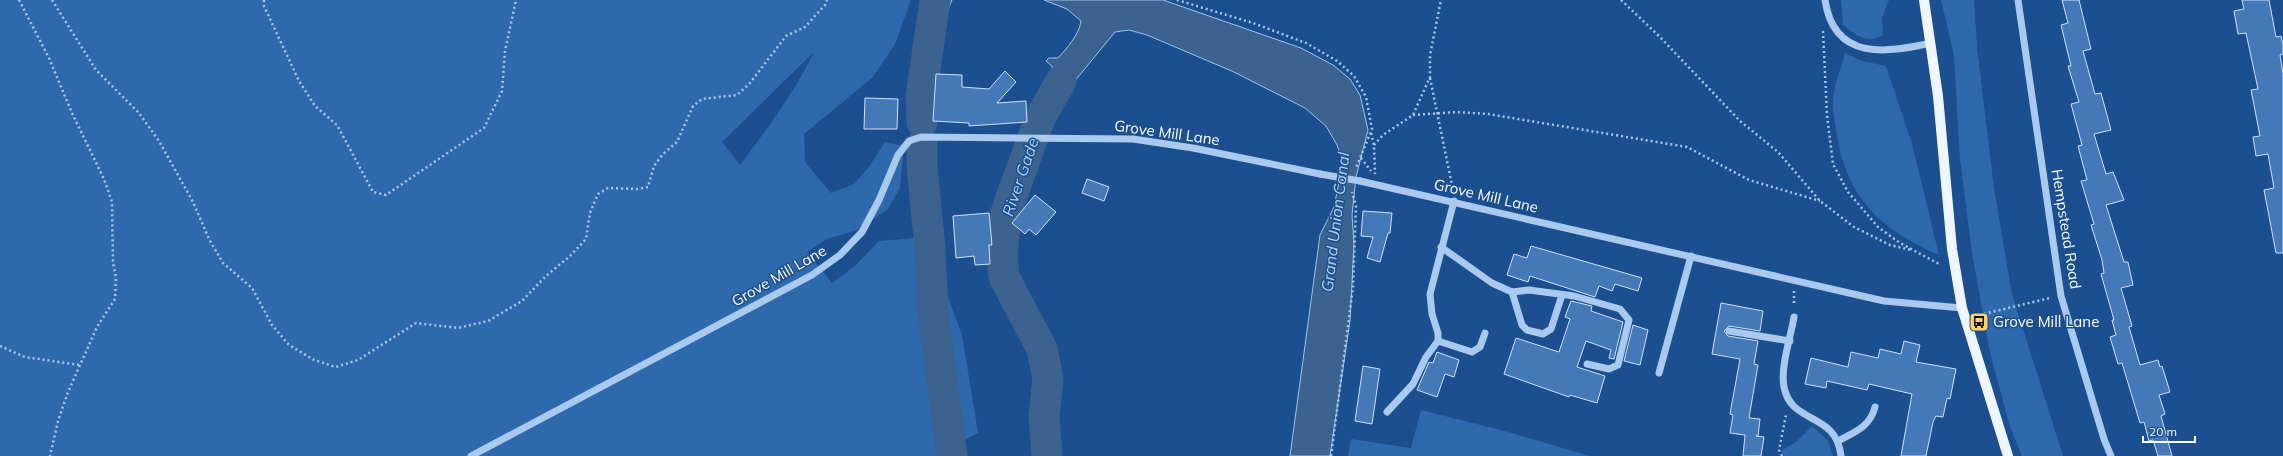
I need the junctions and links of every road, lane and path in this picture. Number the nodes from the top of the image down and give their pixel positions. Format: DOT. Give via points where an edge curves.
graph roads {
  1 [pos="19,0"];
  2 [pos="52,0"];
  3 [pos="264,0"];
  4 [pos="516,0"];
  5 [pos="827,0"];
  6 [pos="1441,0"];
  7 [pos="1621,0"];
  8 [pos="1825,0"];
  9 [pos="1924,0"];
  10 [pos="2018,0"];
  11 [pos="1824,30"];
  12 [pos="1931,43"];
  13 [pos="1430,77"];
  14 [pos="1438,113"];
  15 [pos="1413,115"];
  16 [pos="1371,133"];
  17 [pos="1374,145"];
  18 [pos="1361,158"];
  19 [pos="1454,201"];
  20 [pos="1820,201"];
  21 [pos="1441,246"];
  22 [pos="1911,250"];
  23 [pos="1691,256"];
  24 [pos="1956,272"];
  25 [pos="1794,280"];
  26 [pos="1512,292"];
  27 [pos="1562,295"];
  28 [pos="2061,296"];
  29 [pos="1962,308"];
  30 [pos="1794,317"];
  31 [pos="1980,321"];
  32 [pos="1729,331"];
  33 [pos="1485,333"];
  34 [pos="1438,341"];
  35 [pos="1790,341"];
  36 [pos="0,346"];
  37 [pos="1587,364"];
  38 [pos="80,365"];
  39 [pos="1659,373"];
  40 [pos="1790,403"];
  41 [pos="1875,407"];
  42 [pos="1387,412"];
  43 [pos="1838,441"];
  44 [pos="1779,450"];
  45 [pos="50,456"];
  46 [pos="470,456"];
  47 [pos="1778,456"];
  48 [pos="1782,456"];
  49 [pos="1841,456"];
  50 [pos="2008,456"];
  51 [pos="2111,456"];
  1 -- 38 [label="path" via="49,58 112,202 115,299 97,328"];
  2 -- 5 [label="path" via="96,70 140,113 159,141 223,263 252,288 272,326 289,345 314,360 336,367 358,360 416,323 458,328 488,321 522,301 586,239 590,213 598,194 608,188 648,187 654,166 677,142 693,106 702,99 737,95 750,83 786,36 805,27"];
  3 -- 4 [label="path" via="264,6 299,81 315,106 337,125 373,192 386,195 484,128 502,91 506,51"];
  6 -- 13 [label="path" via="1430,55"];
  7 -- 20 [label="path" via="1740,121 1778,152"];
  8 -- 12 [label="street" via="1838,33 1864,50 1888,51"];
  9 -- 12 [label="main road"];
  10 -- 28 [label="street, Hempstead Road"];
  11 -- 22 [label="path" via="1827,115 1833,164 1848,192 1878,227"];
  12 -- 24 [label="main road"];
  13 -- 14 [label="path"];
  13 -- 15 [label="path"];
  14 -- 15 [label="path"];
  14 -- 19 [label="path"];
  14 -- 20 [label="path" via="1488,114 1687,146 1749,180"];
  15 -- 17 [label="path" via="1383,135"];
  16 -- 17 [label="path"];
  17 -- 18 [label="path" via="1376,171 1373,178 1370,168"];
  19 -- 21 [label="street"];
  19 -- 23 [label="street, Grove Mill Lane"];
  19 -- 46 [label="street, Grove Mill Lane, bridge" via="1193,148 1133,139 921,137 909,141 898,155 862,232 840,255 812,275"];
  20 -- 22 [label="path" via="1854,227 1890,245"];
  21 -- 26 [label="street" via="1492,283"];
  21 -- 34 [label="street" via="1430,294"];
  22 -- 24 [label="path"];
  23 -- 25 [label="street, Grove Mill Lane"];
  23 -- 39 [label="street"];
  24 -- 29 [label="main road"];
  25 -- 29 [label="street, Grove Mill Lane" via="1884,301"];
  25 -- 30 [label="path"];
  26 -- 27 [label="street" via="1529,290"];
  26 -- 27 [label="street" via="1522,325 1527,330 1543,334 1551,328"];
  27 -- 37 [label="street" via="1620,309 1629,320 1618,364 1609,368"];
  28 -- 31 [label="path" via="1978,314"];
  28 -- 51 [label="street, Hempstead Road"];
  29 -- 50 [label="main road"];
  30 -- 35 [label="street"];
  32 -- 35 [label="street"];
  33 -- 34 [label="street" via="1480,347 1472,352"];
  34 -- 42 [label="street" via="1426,357 1413,384"];
  35 -- 40 [label="street" via="1783,376"];
  36 -- 38 [label="path" via="25,357"];
  38 -- 45 [label="path" via="58,421"];
  40 -- 43 [label="street" via="1795,409 1820,421"];
  40 -- 44 [label="path"];
  41 -- 43 [label="street" via="1869,422 1862,429"];
  43 -- 49 [label="street"];
  44 -- 47 [label="path"];
  44 -- 48 [label="path"];
}
